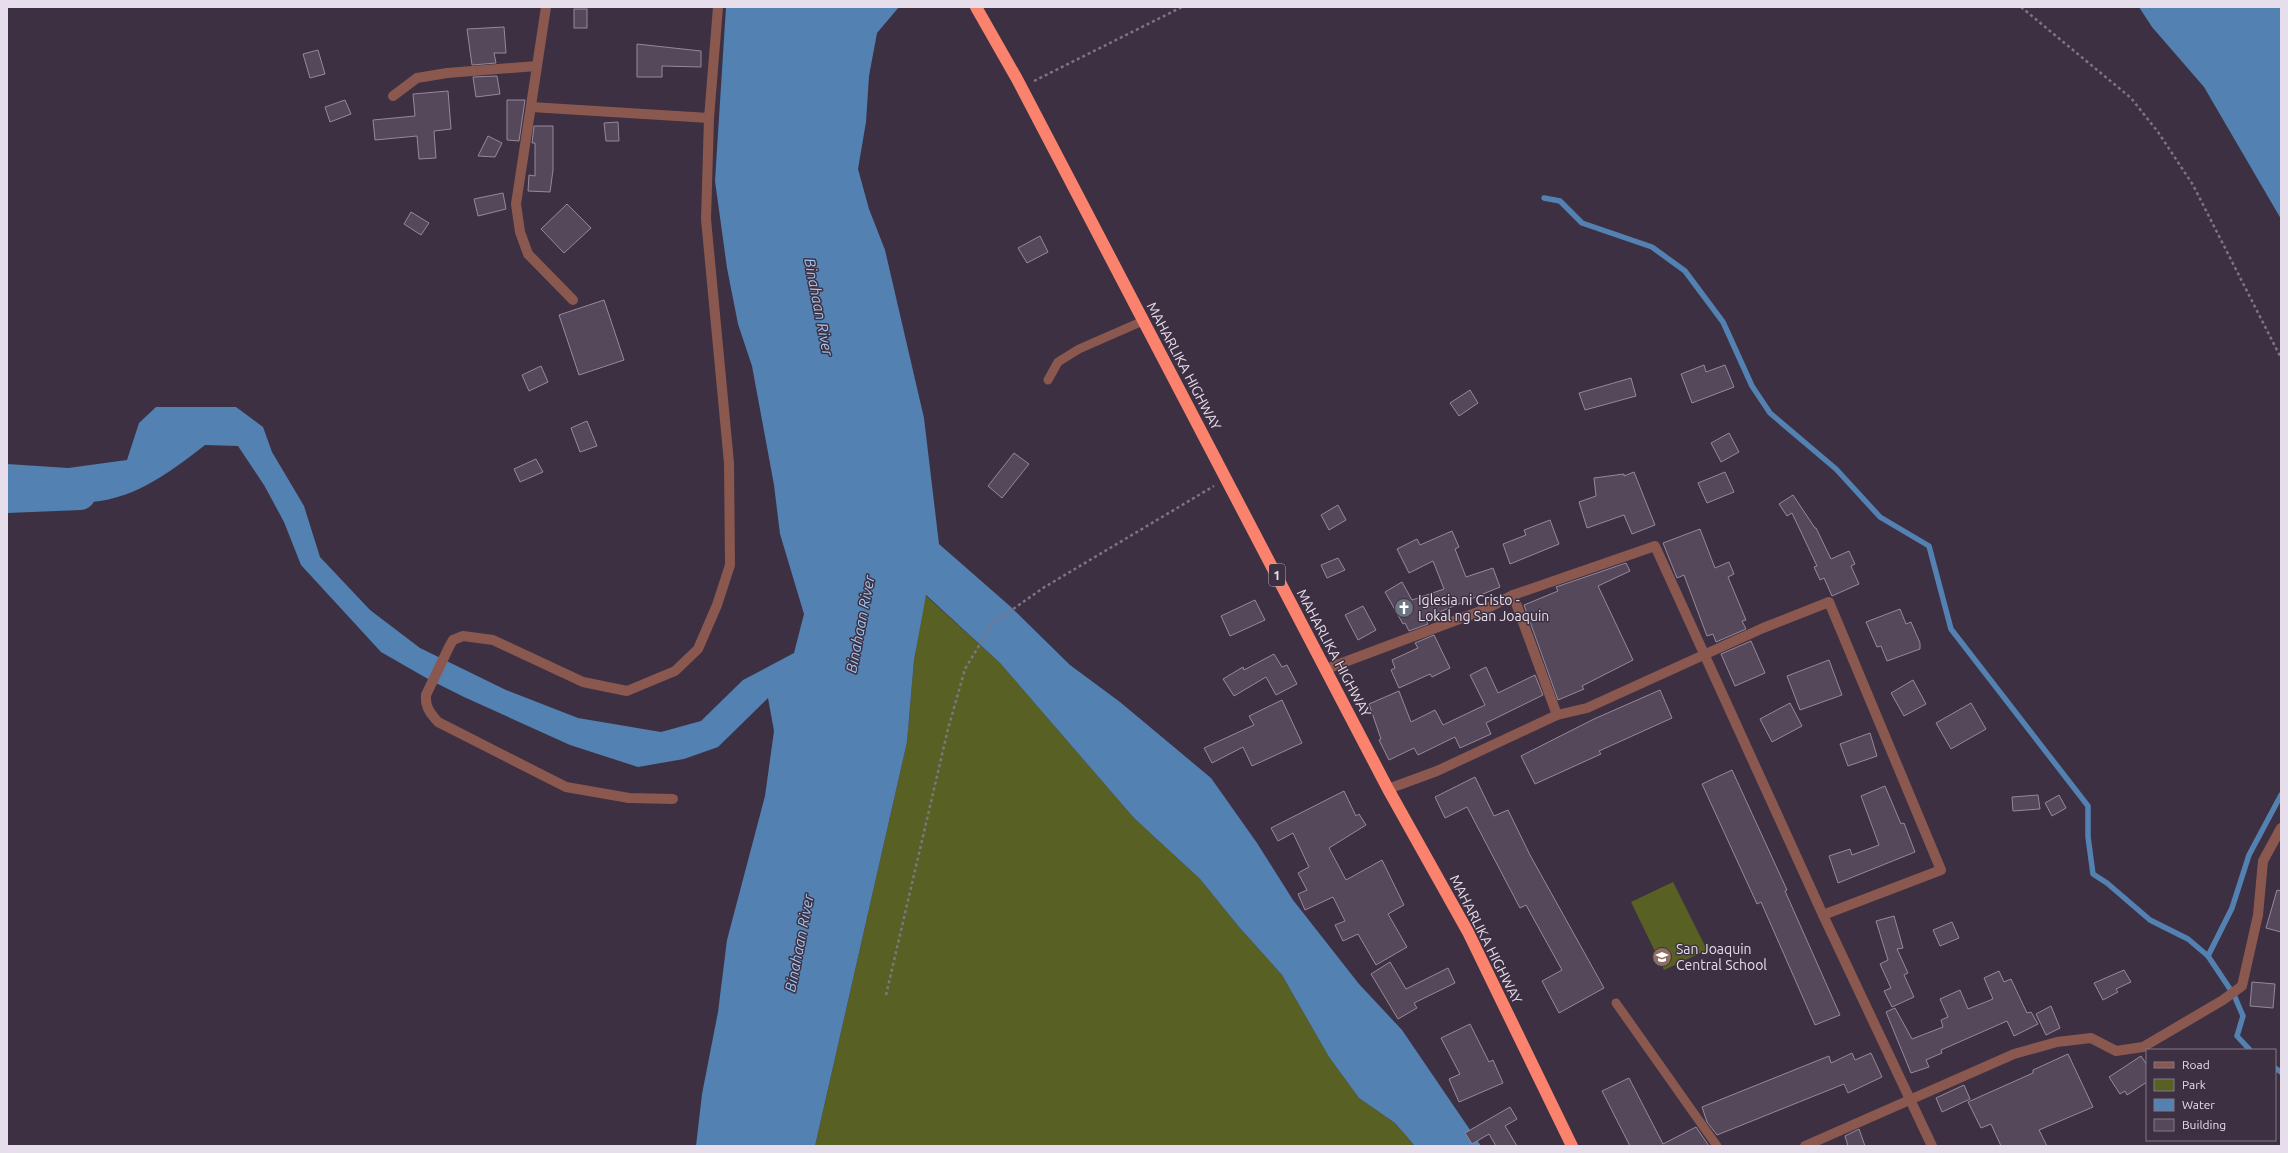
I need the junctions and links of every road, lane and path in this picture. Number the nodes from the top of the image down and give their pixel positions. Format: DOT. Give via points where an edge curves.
graph roads {
  1 [pos="546,7"];
  2 [pos="718,7"];
  3 [pos="976,7"];
  4 [pos="1182,7"];
  5 [pos="2021,7"];
  6 [pos="537,66"];
  7 [pos="1021,87"];
  8 [pos="393,96"];
  9 [pos="531,107"];
  10 [pos="709,118"];
  11 [pos="573,300"];
  12 [pos="1143,321"];
  13 [pos="2281,358"];
  14 [pos="1048,380"];
  15 [pos="1226,478"];
  16 [pos="1514,595"];
  17 [pos="1703,655"];
  18 [pos="1326,669"];
  19 [pos="1556,716"];
  20 [pos="1388,789"];
  21 [pos="673,799"];
  22 [pos="2281,828"];
  23 [pos="1823,915"];
  24 [pos="886,995"];
  25 [pos="1616,1003"];
  26 [pos="1910,1100"];
  27 [pos="1572,1146"];
  28 [pos="1717,1146"];
  29 [pos="1805,1146"];
  30 [pos="1932,1146"];
  1 -- 6 [label="street"];
  2 -- 10 [label="street"];
  3 -- 7 [label="highway, MAHARLIKA HIGHWAY / 1"];
  4 -- 7 [label="path"];
  5 -- 13 [label="path" via="2131,98 2158,132 2193,185"];
  6 -- 8 [label="street" via="417,78"];
  6 -- 9 [label="street"];
  7 -- 12 [label="highway, MAHARLIKA HIGHWAY / 1"];
  9 -- 10 [label="street"];
  9 -- 11 [label="street" via="516,204 520,232 528,254"];
  10 -- 21 [label="street" via="706,219 730,463 730,565 717,605 698,649 675,671 627,691 583,682 493,640 463,636 453,640 425,702 438,722 566,787 629,798"];
  12 -- 14 [label="lane" via="1074,352 1058,362"];
  12 -- 15 [label="highway, MAHARLIKA HIGHWAY / 1"];
  15 -- 18 [label="highway, MAHARLIKA HIGHWAY / 1"];
  15 -- 24 [label="path" via="1043,588 992,624 965,669 950,722"];
  16 -- 17 [label="street" via="1655,546"];
  16 -- 18 [label="street" via="1486,609"];
  16 -- 19 [label="street"];
  17 -- 19 [label="street" via="1587,708"];
  17 -- 23 [label="street"];
  17 -- 23 [label="street" via="1829,602 1940,870"];
  18 -- 20 [label="highway, MAHARLIKA HIGHWAY / 1"];
  19 -- 20 [label="street" via="1437,771"];
  20 -- 27 [label="highway, MAHARLIKA HIGHWAY / 1" via="1468,932"];
  22 -- 26 [label="street" via="2263,861 2258,915 2242,986 2223,1000 2143,1047 2116,1051 2091,1038 2057,1042 2014,1054"];
  23 -- 26 [label="street"];
  25 -- 28 [label="lane"];
  26 -- 29 [label="street"];
  26 -- 30 [label="street"];
}
